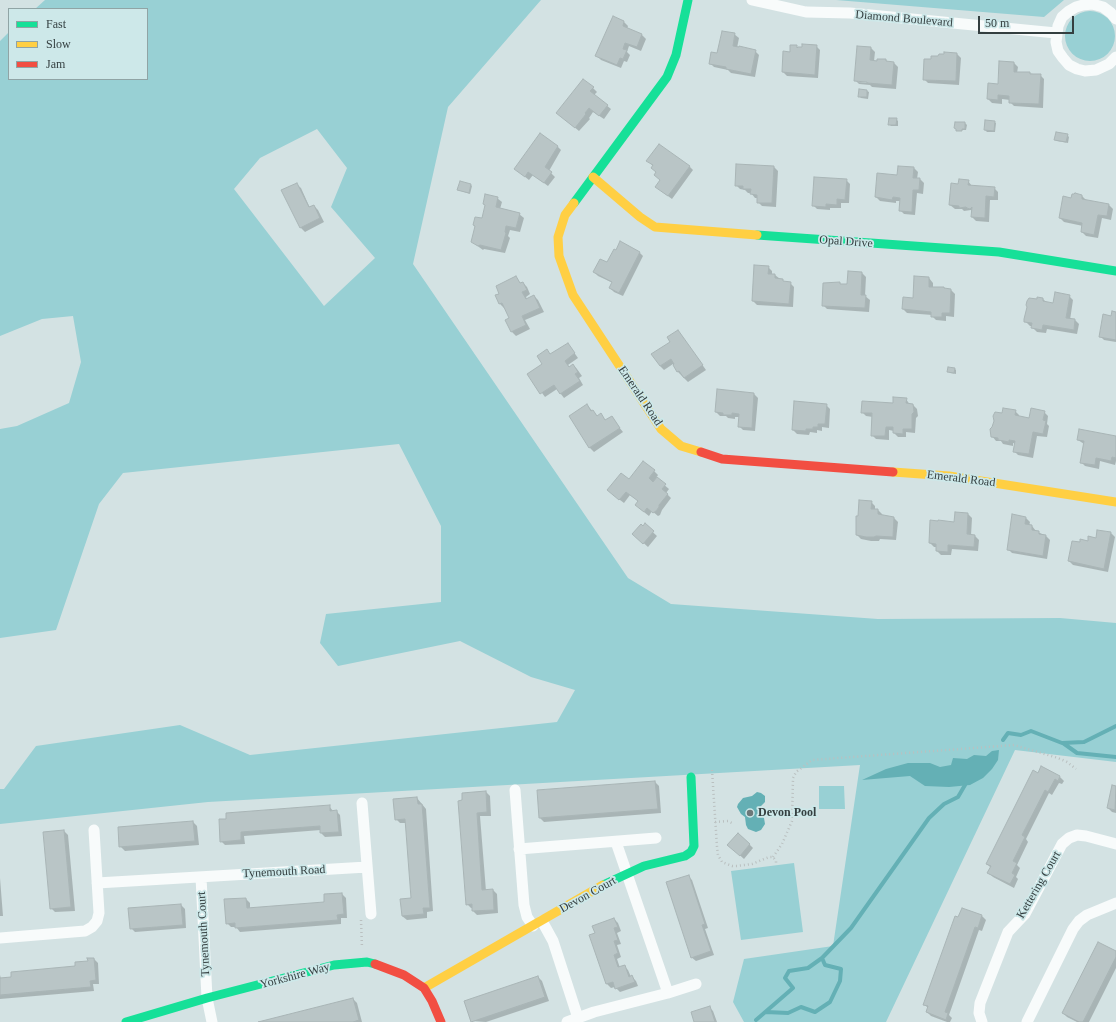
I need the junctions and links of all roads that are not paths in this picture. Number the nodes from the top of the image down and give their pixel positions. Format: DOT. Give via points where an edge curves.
graph roads {
  1 [pos="688,0"];
  2 [pos="752,0"];
  3 [pos="1116,19"];
  4 [pos="1056,33"];
  5 [pos="1116,57"];
  6 [pos="593,177"];
  7 [pos="1116,271"];
  8 [pos="1116,502"];
  9 [pos="691,777"];
  10 [pos="516,790"];
  11 [pos="362,803"];
  12 [pos="94,830"];
  13 [pos="656,838"];
  14 [pos="616,842"];
  15 [pos="1116,844"];
  16 [pos="519,849"];
  17 [pos="367,867"];
  18 [pos="626,873"];
  19 [pos="201,877"];
  20 [pos="97,883"];
  21 [pos="1116,903"];
  22 [pos="371,914"];
  23 [pos="537,924"];
  24 [pos="0,938"];
  25 [pos="696,984"];
  26 [pos="424,988"];
  27 [pos="668,993"];
  28 [pos="207,998"];
  29 [pos="578,1018"];
  30 [pos="126,1022"];
  31 [pos="212,1022"];
  32 [pos="440,1022"];
  33 [pos="567,1022"];
  34 [pos="982,1022"];
  35 [pos="1027,1022"];
  1 -- 6 [label="street, Emerald Road" via="676,55 667,77"];
  2 -- 4 [label="street, Diamond Boulevard" via="806,12 850,13"];
  3 -- 4 [label="street" via="1103,7 1083,5 1062,17"];
  4 -- 5 [label="street" via="1058,51 1069,65 1077,69 1096,70 1109,64"];
  6 -- 7 [label="street, Opal Drive" via="640,216 655,226 669,229 999,252"];
  6 -- 8 [label="street, Emerald Road" via="566,214 558,238 559,256 565,275 573,294 661,428 681,446 722,459 949,476"];
  9 -- 18 [label="street, Devon Court" via="694,846 691,852"];
  10 -- 16 [label="street"];
  11 -- 17 [label="street"];
  12 -- 20 [label="street"];
  13 -- 14 [label="street"];
  14 -- 16 [label="street"];
  14 -- 18 [label="street"];
  15 -- 34 [label="street, Kettering Court" via="1077,835 1062,844 1026,914 1008,932 980,1003 979,1013"];
  16 -- 23 [label="street" via="526,917"];
  17 -- 19 [label="street, Tynemouth Road"];
  17 -- 22 [label="street"];
  18 -- 23 [label="street, Devon Court"];
  18 -- 27 [label="street"];
  19 -- 20 [label="street, Tynemouth Court"];
  19 -- 28 [label="street, Tynemouth Court"];
  20 -- 24 [label="street" via="97,921 85,931"];
  21 -- 35 [label="street" via="1087,915 1073,929"];
  23 -- 26 [label="street, Devon Court"];
  23 -- 29 [label="street" via="553,941"];
  25 -- 27 [label="street"];
  26 -- 28 [label="street, Yorkshire Way" via="404,975 367,962 334,965"];
  26 -- 32 [label="street, Yorkshire Way"];
  27 -- 29 [label="street"];
  28 -- 30 [label="street, Yorkshire Way"];
  28 -- 31 [label="street, Tynemouth Court"];
  29 -- 33 [label="street"];
}
